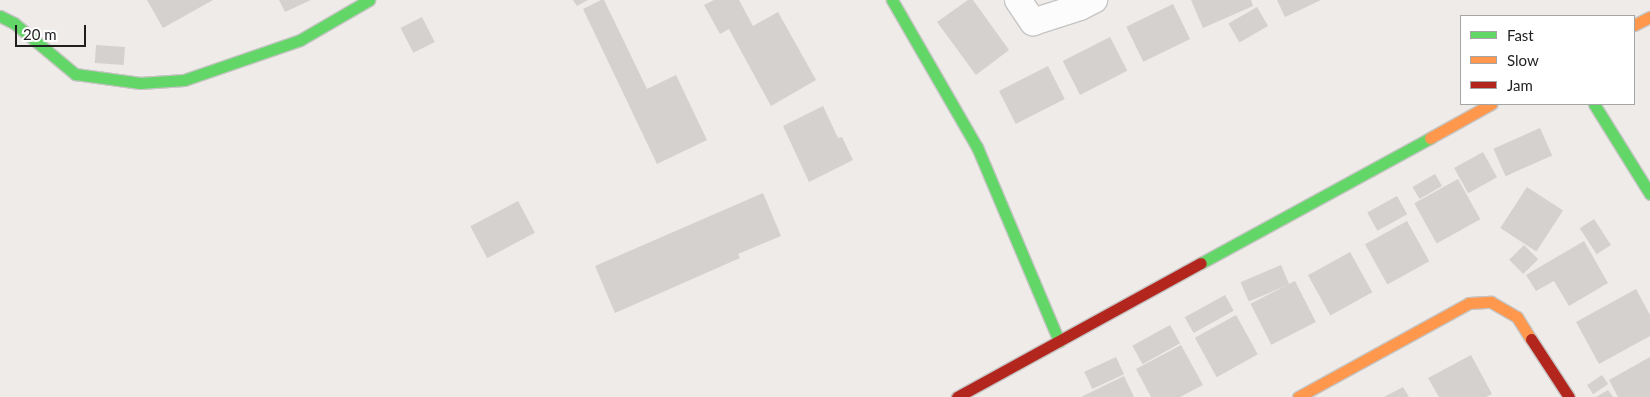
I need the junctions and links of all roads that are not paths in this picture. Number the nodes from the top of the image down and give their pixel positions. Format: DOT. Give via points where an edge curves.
graph roads {
  1 [pos="369,0"];
  2 [pos="892,0"];
  3 [pos="1018,0"];
  4 [pos="1094,0"];
  5 [pos="0,16"];
  6 [pos="1650,17"];
  7 [pos="1635,24"];
  8 [pos="1489,105"];
  9 [pos="1595,105"];
  10 [pos="1650,194"];
  11 [pos="1059,341"];
  12 [pos="957,397"];
  13 [pos="1298,397"];
  14 [pos="1569,397"];
  1 -- 5 [label="street" via="300,40 184,80 140,83 75,74 14,23"];
  2 -- 11 [label="street" via="976,147"];
  3 -- 4 [label="street" via="1033,22 1080,8"];
  6 -- 7 [label="street"];
  8 -- 11 [label="street"];
  9 -- 10 [label="street"];
  11 -- 12 [label="street"];
  13 -- 14 [label="street" via="1469,303 1491,302 1517,317"];
}
